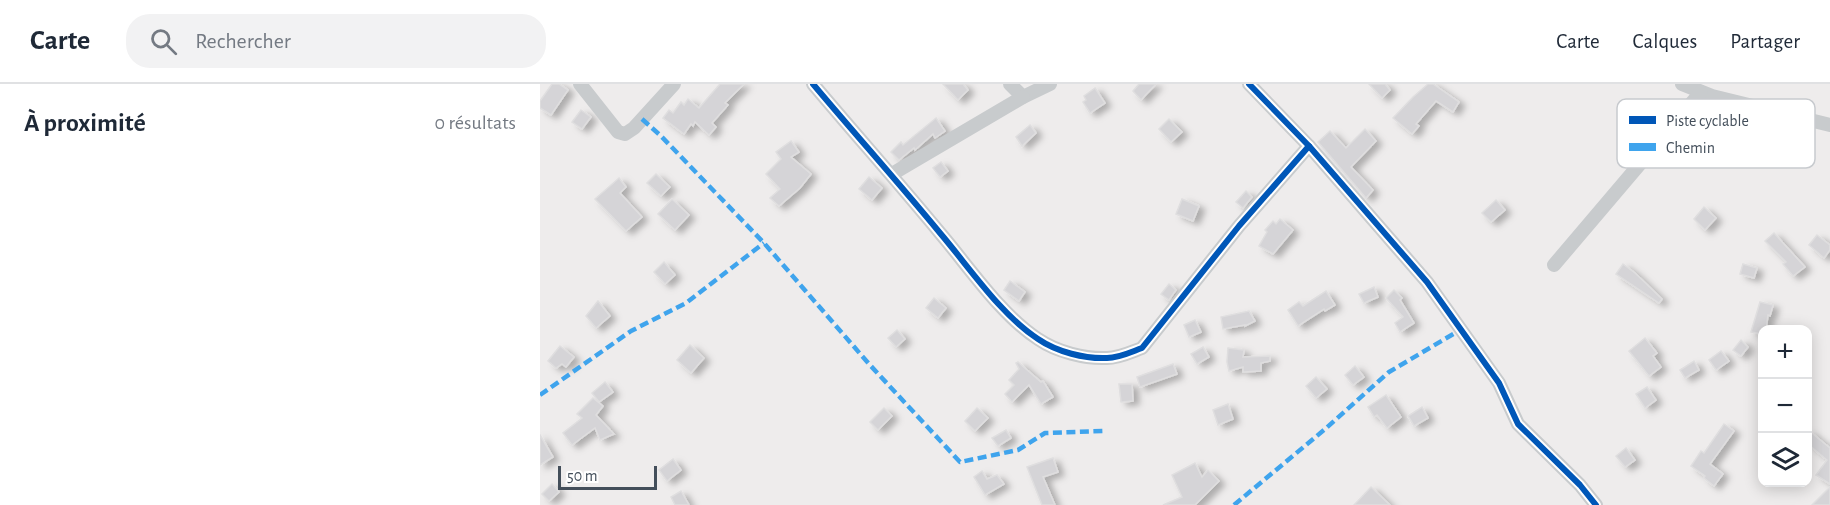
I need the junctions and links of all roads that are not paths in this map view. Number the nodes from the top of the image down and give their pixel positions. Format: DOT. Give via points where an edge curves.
graph roads {
  1 [pos="580,84"];
  2 [pos="674,84"];
  3 [pos="813,84"];
  4 [pos="1010,84"];
  5 [pos="1050,84"];
  6 [pos="1249,84"];
  7 [pos="1683,84"];
  8 [pos="1701,92"];
  9 [pos="1023,97"];
  10 [pos="1695,99"];
  11 [pos="1724,99"];
  12 [pos="1815,121"];
  13 [pos="1830,125"];
  14 [pos="1309,146"];
  15 [pos="1636,168"];
  16 [pos="892,174"];
  17 [pos="1554,265"];
  18 [pos="1596,505"];
  1 -- 2 [label="street" via="618,132 625,134"];
  3 -- 16 [label="street"];
  4 -- 9 [label="street"];
  5 -- 9 [label="street"];
  6 -- 14 [label="street"];
  7 -- 8 [label="street"];
  8 -- 10 [label="street"];
  8 -- 11 [label="street"];
  9 -- 16 [label="street"];
  12 -- 13 [label="street"];
  14 -- 16 [label="street" via="1142,348 1108,358 1061,350 1039,340 1011,318"];
  14 -- 18 [label="street" via="1427,282 1499,383 1518,424 1580,484"];
  15 -- 17 [label="street"];
}
